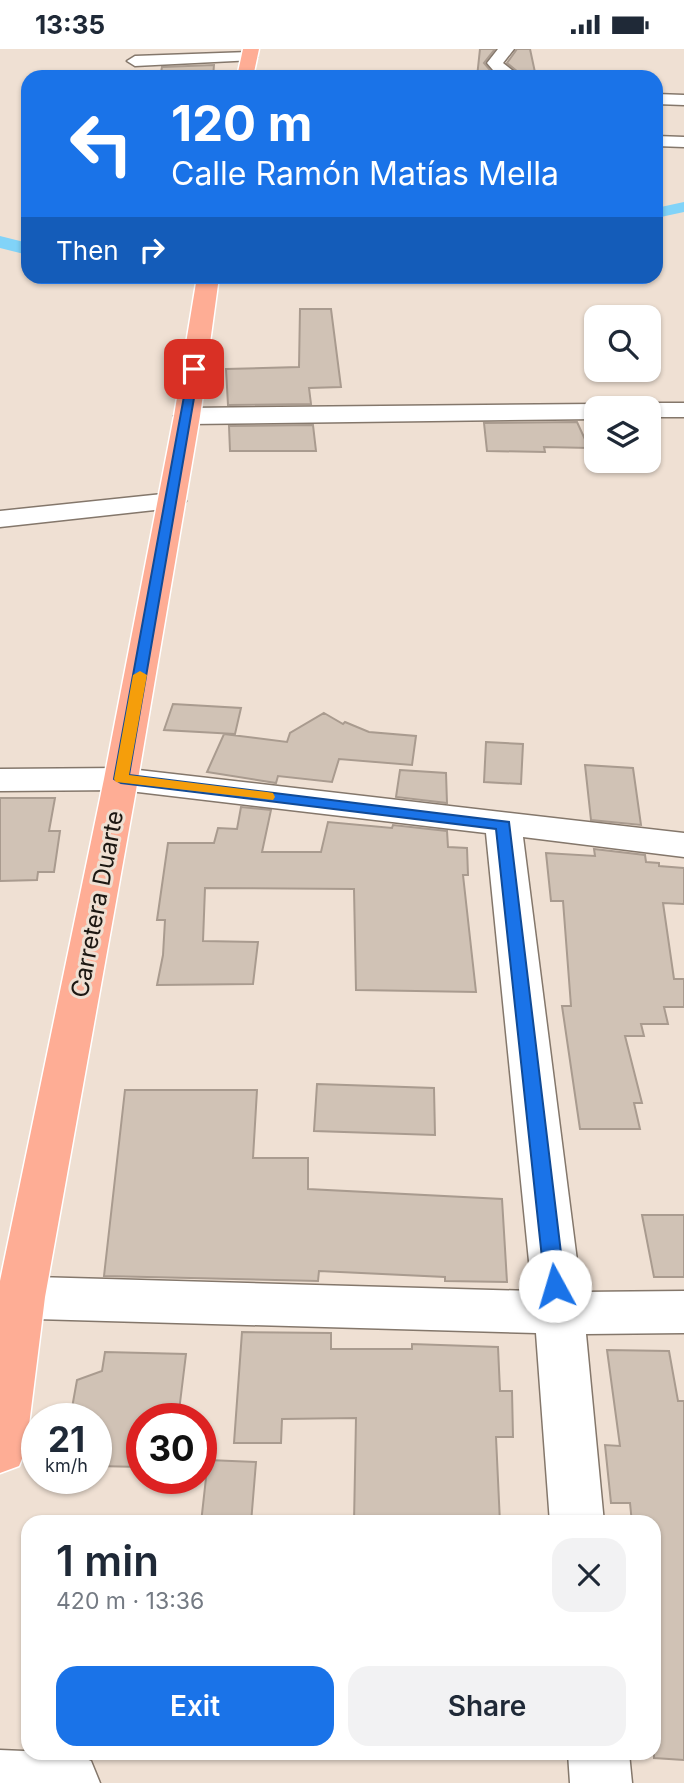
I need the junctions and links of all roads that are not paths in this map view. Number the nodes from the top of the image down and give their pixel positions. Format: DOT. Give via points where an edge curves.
graph roads {
  1 [pos="506,49"];
  2 [pos="250,53"];
  3 [pos="135,61"];
  4 [pos="501,70"];
  5 [pos="663,99"];
  6 [pos="684,100"];
  7 [pos="663,141"];
  8 [pos="684,142"];
  9 [pos="207,284"];
  10 [pos="661,410"];
  11 [pos="684,410"];
  12 [pos="584,411"];
  13 [pos="187,416"];
  14 [pos="172,501"];
  15 [pos="0,519"];
  16 [pos="121,779"];
  17 [pos="0,781"];
  18 [pos="503,825"];
  19 [pos="684,845"];
  20 [pos="11,1297"];
  21 [pos="684,1311"];
  22 [pos="559,1313"];
  23 [pos="0,1449"];
  24 [pos="577,1515"];
  25 [pos="599,1760"];
  26 [pos="0,1781"];
  27 [pos="69,1783"];
  28 [pos="601,1783"];
  1 -- 4 [label="street" via="495,63"];
  2 -- 3 [label="street"];
  5 -- 6 [label="street"];
  7 -- 8 [label="street"];
  9 -- 13 [label="main road, Carretera Duarte"];
  10 -- 11 [label="street"];
  12 -- 13 [label="street"];
  13 -- 14 [label="main road, Carretera Duarte"];
  14 -- 15 [label="street"];
  14 -- 16 [label="main road, Carretera Duarte"];
  16 -- 17 [label="street"];
  16 -- 18 [label="street"];
  16 -- 20 [label="main road, Carretera Duarte"];
  18 -- 19 [label="street"];
  18 -- 22 [label="street"];
  20 -- 22 [label="street"];
  20 -- 23 [label="main road, Carretera Duarte"];
  21 -- 22 [label="street"];
  22 -- 24 [label="street"];
  25 -- 28 [label="street"];
  26 -- 27 [label="street"];
}
